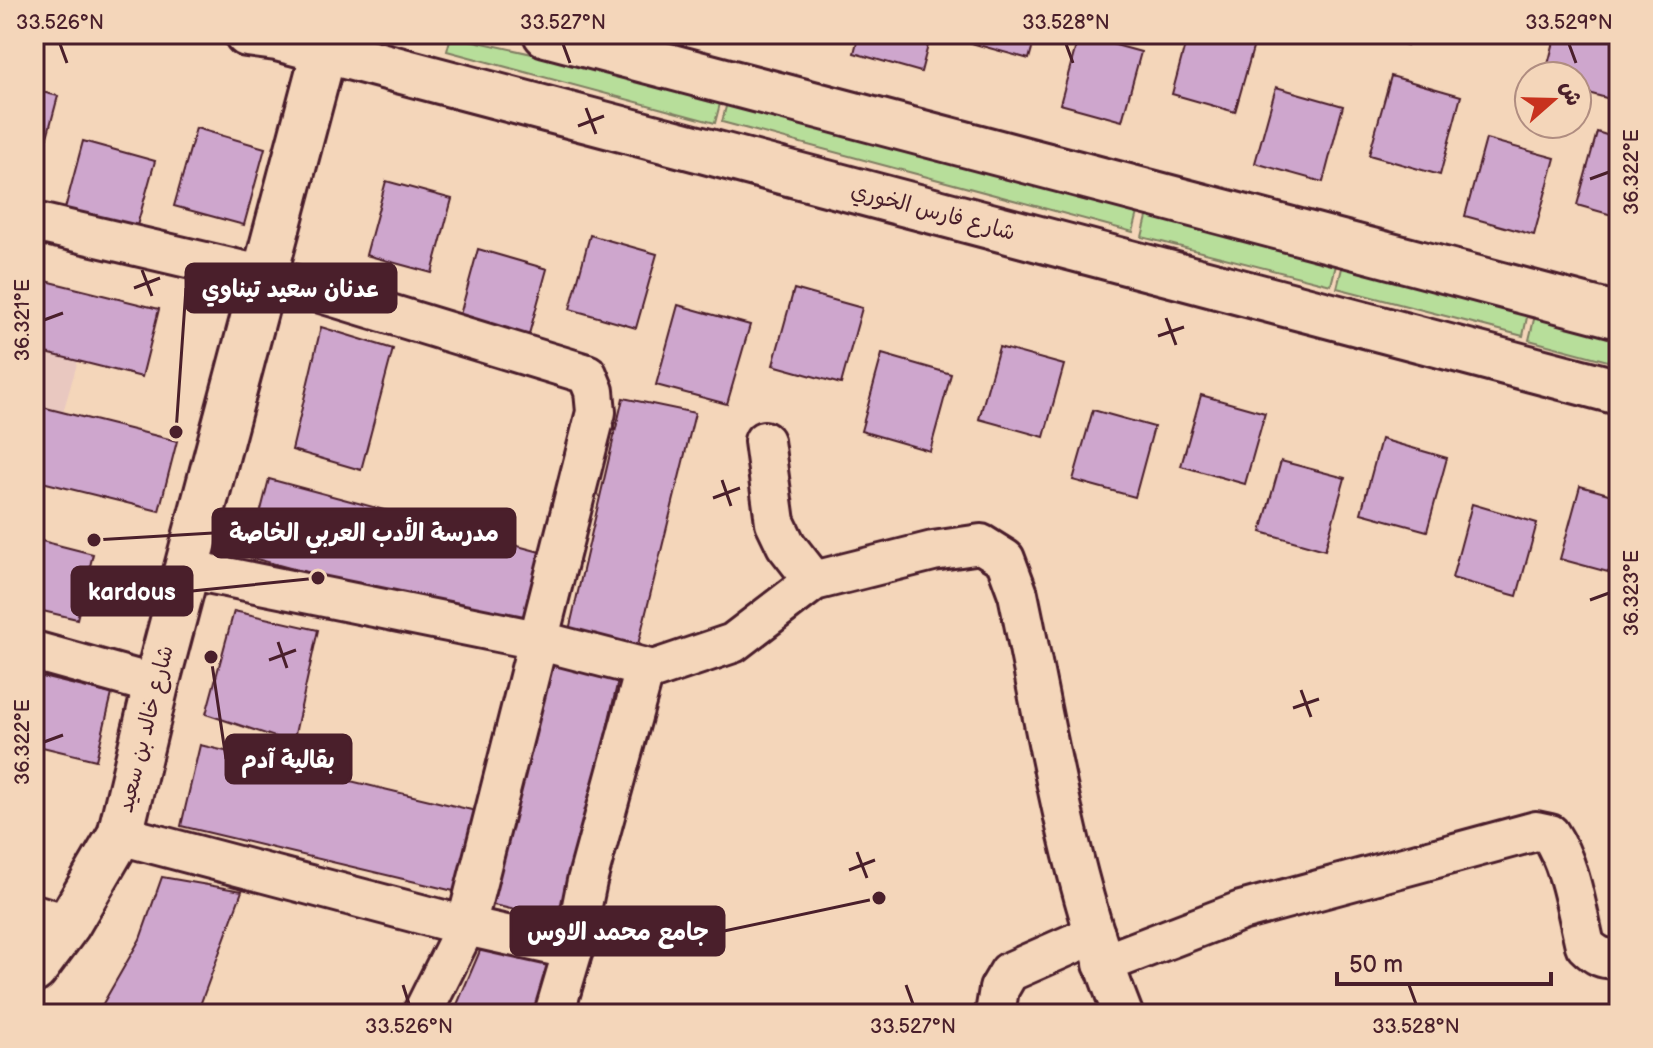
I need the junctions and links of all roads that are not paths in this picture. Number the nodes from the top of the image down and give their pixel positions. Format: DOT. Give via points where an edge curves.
graph roads {
  1 [pos="546,34"];
  2 [pos="264,35"];
  3 [pos="324,51"];
  4 [pos="34,222"];
  5 [pos="265,276"];
  6 [pos="1619,316"];
  7 [pos="1619,392"];
  8 [pos="764,441"];
  9 [pos="187,569"];
  10 [pos="814,581"];
  11 [pos="537,640"];
  12 [pos="34,651"];
  13 [pos="645,669"];
  14 [pos="156,685"];
  15 [pos="120,835"];
  16 [pos="51,919"];
  17 [pos="466,926"];
  18 [pos="1099,949"];
  19 [pos="573,950"];
  20 [pos="1619,958"];
  21 [pos="34,970"];
  22 [pos="422,1014"];
  23 [pos="554,1014"];
  24 [pos="995,1014"];
  25 [pos="1123,1014"];
  1 -- 6 [label="main road"];
  2 -- 3 [label="main road, شارع فارس الخوري"];
  3 -- 5 [label="main road, شارع خالد بن سعيد"];
  3 -- 7 [label="main road, شارع فارس الخوري"];
  4 -- 5 [label="street"];
  5 -- 9 [label="main road, شارع خالد بن سعيد"];
  5 -- 11 [label="street" via="587,374 596,412"];
  8 -- 10 [label="street" via="775,522"];
  9 -- 11 [label="street"];
  9 -- 14 [label="main road, شارع خالد بن سعيد"];
  10 -- 13 [label="street" via="733,643"];
  10 -- 18 [label="street" via="981,544 1005,559 1018,594 1063,816"];
  11 -- 13 [label="street"];
  11 -- 17 [label="street"];
  12 -- 14 [label="street"];
  13 -- 19 [label="street"];
  14 -- 15 [label="main road, شارع خالد بن سعيد"];
  15 -- 16 [label="main road, شارع خالد بن سعيد"];
  15 -- 17 [label="street"];
  16 -- 21 [label="main road, شارع خالد بن سعيد"];
  17 -- 19 [label="street"];
  17 -- 22 [label="street"];
  18 -- 20 [label="street" via="1536,831 1550,834 1561,855 1585,945 1605,960"];
  18 -- 24 [label="street" via="1009,972 999,989"];
  18 -- 25 [label="street"];
  19 -- 23 [label="street"];
}
